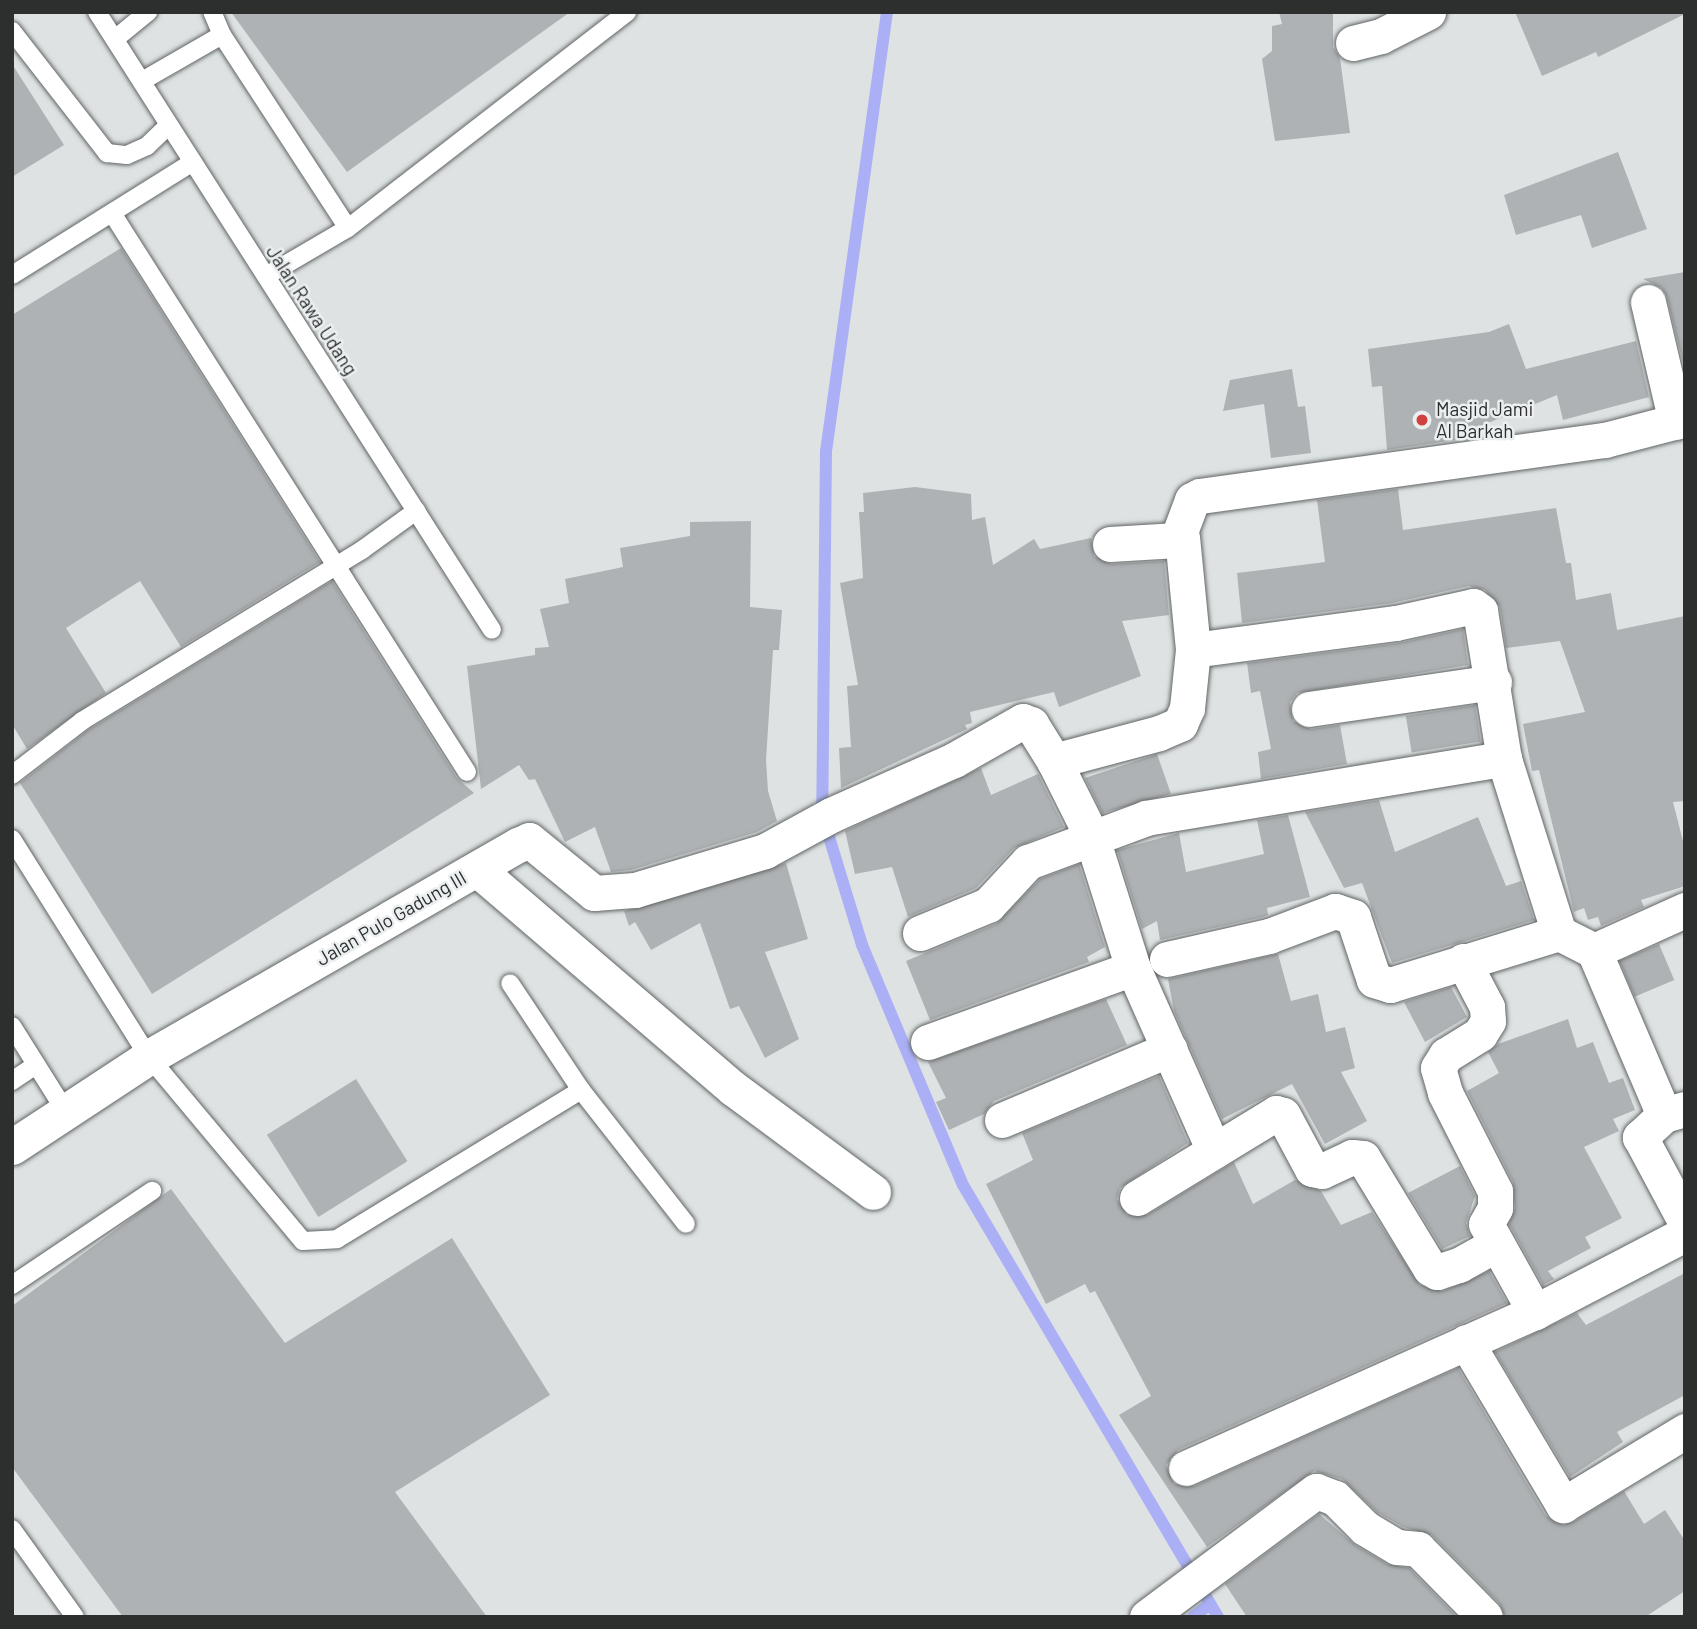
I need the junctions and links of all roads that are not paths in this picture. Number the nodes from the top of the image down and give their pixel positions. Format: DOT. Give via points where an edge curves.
graph roads {
  1 [pos="97,12"];
  2 [pos="148,12"];
  3 [pos="212,12"];
  4 [pos="627,12"];
  5 [pos="1428,12"];
  6 [pos="12,31"];
  7 [pos="222,35"];
  8 [pos="115,39"];
  9 [pos="1353,43"];
  10 [pos="142,81"];
  11 [pos="169,125"];
  12 [pos="193,162"];
  13 [pos="112,213"];
  14 [pos="348,228"];
  15 [pos="12,275"];
  16 [pos="266,276"];
  17 [pos="1648,302"];
  18 [pos="1681,421"];
  19 [pos="416,511"];
  20 [pos="1182,537"];
  21 [pos="1110,544"];
  22 [pos="337,566"];
  23 [pos="492,630"];
  24 [pos="1193,650"];
  25 [pos="1494,682"];
  26 [pos="1309,709"];
  27 [pos="1504,759"];
  28 [pos="1054,761"];
  29 [pos="467,772"];
  30 [pos="12,775"];
  31 [pos="1091,835"];
  32 [pos="12,839"];
  33 [pos="477,869"];
  34 [pos="1685,910"];
  35 [pos="920,933"];
  36 [pos="1559,933"];
  37 [pos="1594,951"];
  38 [pos="1167,959"];
  39 [pos="1463,961"];
  40 [pos="1133,968"];
  41 [pos="510,983"];
  42 [pos="12,1026"];
  43 [pos="928,1042"];
  44 [pos="1170,1049"];
  45 [pos="149,1057"];
  46 [pos="36,1065"];
  47 [pos="12,1081"];
  48 [pos="581,1090"];
  49 [pos="66,1112"];
  50 [pos="1675,1112"];
  51 [pos="1002,1120"];
  52 [pos="12,1147"];
  53 [pos="1214,1151"];
  54 [pos="152,1191"];
  55 [pos="873,1192"];
  56 [pos="1137,1198"];
  57 [pos="1685,1222"];
  58 [pos="686,1224"];
  59 [pos="1685,1234"];
  60 [pos="1495,1245"];
  61 [pos="12,1285"];
  62 [pos="1535,1312"];
  63 [pos="1466,1342"];
  64 [pos="1685,1431"];
  65 [pos="1186,1468"];
  66 [pos="12,1529"];
  67 [pos="1149,1615"];
  68 [pos="75,1617"];
  69 [pos="1485,1617"];
  1 -- 8 [label="lane, Jalan Rawa Udang"];
  2 -- 8 [label="lane"];
  3 -- 7 [label="lane"];
  4 -- 14 [label="lane"];
  5 -- 9 [label="street" via="1381,36"];
  6 -- 11 [label="lane" via="107,153 127,155 147,146"];
  7 -- 10 [label="lane"];
  7 -- 14 [label="lane"];
  8 -- 10 [label="lane, Jalan Rawa Udang"];
  10 -- 11 [label="lane, Jalan Rawa Udang"];
  11 -- 12 [label="lane, Jalan Rawa Udang"];
  12 -- 13 [label="lane"];
  12 -- 16 [label="lane, Jalan Rawa Udang"];
  13 -- 15 [label="lane"];
  13 -- 22 [label="lane"];
  14 -- 16 [label="lane"];
  16 -- 19 [label="lane, Jalan Rawa Udang"];
  17 -- 18 [label="street"];
  18 -- 20 [label="street" via="1605,440 1200,496 1192,500"];
  19 -- 22 [label="lane"];
  19 -- 23 [label="lane, Jalan Rawa Udang"];
  20 -- 21 [label="street"];
  20 -- 24 [label="street"];
  22 -- 29 [label="lane"];
  22 -- 30 [label="lane" via="82,721"];
  24 -- 25 [label="street" via="1396,624 1473,606 1480,611"];
  24 -- 28 [label="street" via="1192,693 1180,724"];
  25 -- 26 [label="street"];
  25 -- 27 [label="street"];
  27 -- 31 [label="street" via="1194,808"];
  27 -- 36 [label="street"];
  28 -- 31 [label="street"];
  28 -- 33 [label="street" via="1031,724 1023,721 954,760 831,815 765,851 621,891 594,893 529,841"];
  31 -- 35 [label="street" via="1028,862 1008,889 988,905"];
  31 -- 40 [label="street"];
  32 -- 45 [label="lane"];
  33 -- 45 [label="street, Jalan Pulo Gadung III"];
  33 -- 55 [label="street, Jalan Pulo Gadung III" via="734,1089"];
  34 -- 37 [label="street"];
  36 -- 37 [label="street"];
  36 -- 39 [label="street"];
  37 -- 50 [label="street"];
  38 -- 39 [label="street" via="1269,936 1335,911 1353,917 1374,980 1380,984"];
  39 -- 60 [label="street" via="1487,1007 1488,1021 1480,1034 1446,1055 1438,1068 1445,1093 1495,1191 1495,1208 1486,1224"];
  40 -- 43 [label="street"];
  40 -- 44 [label="street"];
  41 -- 48 [label="lane"];
  42 -- 46 [label="lane"];
  44 -- 51 [label="street"];
  44 -- 53 [label="street"];
  45 -- 48 [label="lane" via="303,1241 337,1239"];
  45 -- 49 [label="street, Jalan Pulo Gadung III"];
  46 -- 47 [label="lane"];
  46 -- 49 [label="lane"];
  48 -- 58 [label="lane"];
  49 -- 52 [label="street, Jalan Pulo Gadung III"];
  50 -- 57 [label="street" via="1640,1137"];
  53 -- 56 [label="street"];
  53 -- 60 [label="street" via="1268,1114 1283,1115 1312,1169 1322,1171 1352,1157 1363,1158 1430,1268 1437,1272 1459,1265"];
  54 -- 61 [label="lane"];
  59 -- 62 [label="street"];
  60 -- 62 [label="street"];
  62 -- 63 [label="street"];
  63 -- 64 [label="street" via="1563,1505"];
  63 -- 65 [label="street"];
  66 -- 68 [label="lane"];
  67 -- 69 [label="street" via="1316,1491 1335,1497 1365,1528 1396,1547 1418,1549"];
}
